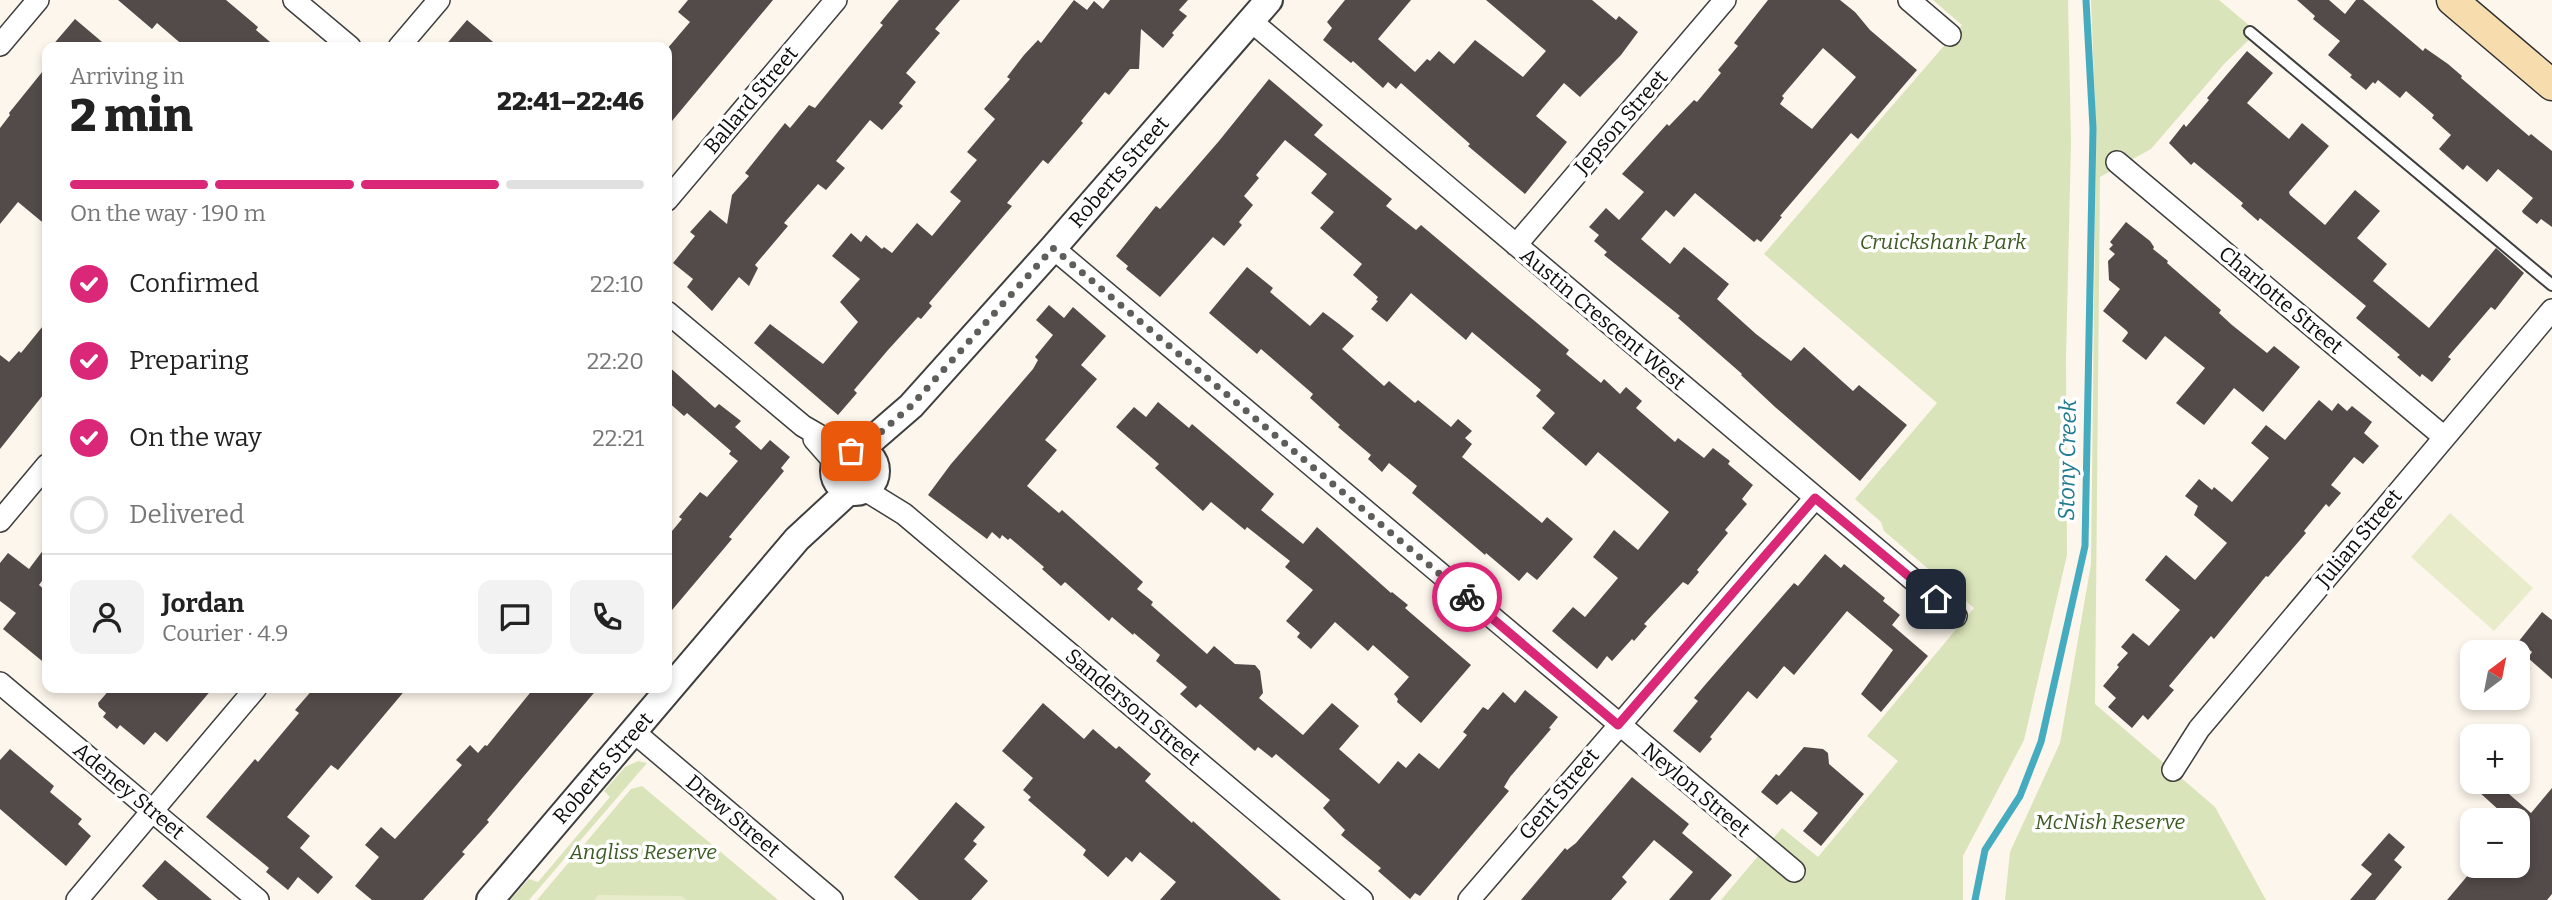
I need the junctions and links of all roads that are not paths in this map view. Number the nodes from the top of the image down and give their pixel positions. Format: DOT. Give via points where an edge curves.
graph roads {
  1 [pos="38,0"];
  2 [pos="294,0"];
  3 [pos="439,0"];
  4 [pos="836,0"];
  5 [pos="1269,0"];
  6 [pos="1725,0"];
  7 [pos="1909,0"];
  8 [pos="2452,0"];
  9 [pos="1251,21"];
  10 [pos="2250,32"];
  11 [pos="1950,35"];
  12 [pos="344,42"];
  13 [pos="403,42"];
  14 [pos="0,45"];
  15 [pos="2552,85"];
  16 [pos="2117,162"];
  17 [pos="672,195"];
  18 [pos="1516,245"];
  19 [pos="1053,248"];
  20 [pos="2552,285"];
  21 [pos="2552,310"];
  22 [pos="672,316"];
  23 [pos="2444,437"];
  24 [pos="42,471"];
  25 [pos="855,471"];
  26 [pos="1815,498"];
  27 [pos="0,521"];
  28 [pos="1956,616"];
  29 [pos="0,683"];
  30 [pos="672,687"];
  31 [pos="252,693"];
  32 [pos="667,693"];
  33 [pos="1618,725"];
  34 [pos="634,732"];
  35 [pos="2173,770"];
  36 [pos="153,810"];
  37 [pos="1794,871"];
  38 [pos="77,900"];
  39 [pos="258,900"];
  40 [pos="490,900"];
  41 [pos="832,900"];
  42 [pos="1362,900"];
  43 [pos="1469,900"];
  1 -- 14 [label="street"];
  2 -- 12 [label="street"];
  3 -- 13 [label="street"];
  4 -- 17 [label="street, Ballard Street"];
  5 -- 9 [label="street, Roberts Street"];
  6 -- 18 [label="street, Jepson Street"];
  7 -- 11 [label="street"];
  8 -- 15 [label="main road"];
  9 -- 18 [label="street, Austin Crescent West"];
  9 -- 19 [label="street, Roberts Street"];
  10 -- 20 [label="lane"];
  16 -- 23 [label="street, Charlotte Street"];
  18 -- 26 [label="street, Austin Crescent West"];
  19 -- 25 [label="street, Roberts Street"];
  19 -- 33 [label="street, Neylon Street"];
  21 -- 23 [label="street, Julian Street"];
  22 -- 25 [label="street, Sanderson Street"];
  23 -- 35 [label="street, Julian Street" via="2199,729"];
  24 -- 27 [label="street"];
  25 -- 30 [label="street, Roberts Street"];
  25 -- 42 [label="street, Sanderson Street"];
  26 -- 28 [label="street, Austin Crescent West"];
  26 -- 33 [label="street, Gent Street"];
  29 -- 36 [label="street, Adeney Street"];
  31 -- 36 [label="street"];
  32 -- 34 [label="street, Roberts Street"];
  33 -- 37 [label="street, Neylon Street"];
  33 -- 43 [label="street, Gent Street"];
  34 -- 40 [label="street, Roberts Street"];
  34 -- 41 [label="street, Drew Street"];
  36 -- 38 [label="street"];
  36 -- 39 [label="street, Adeney Street"];
}
